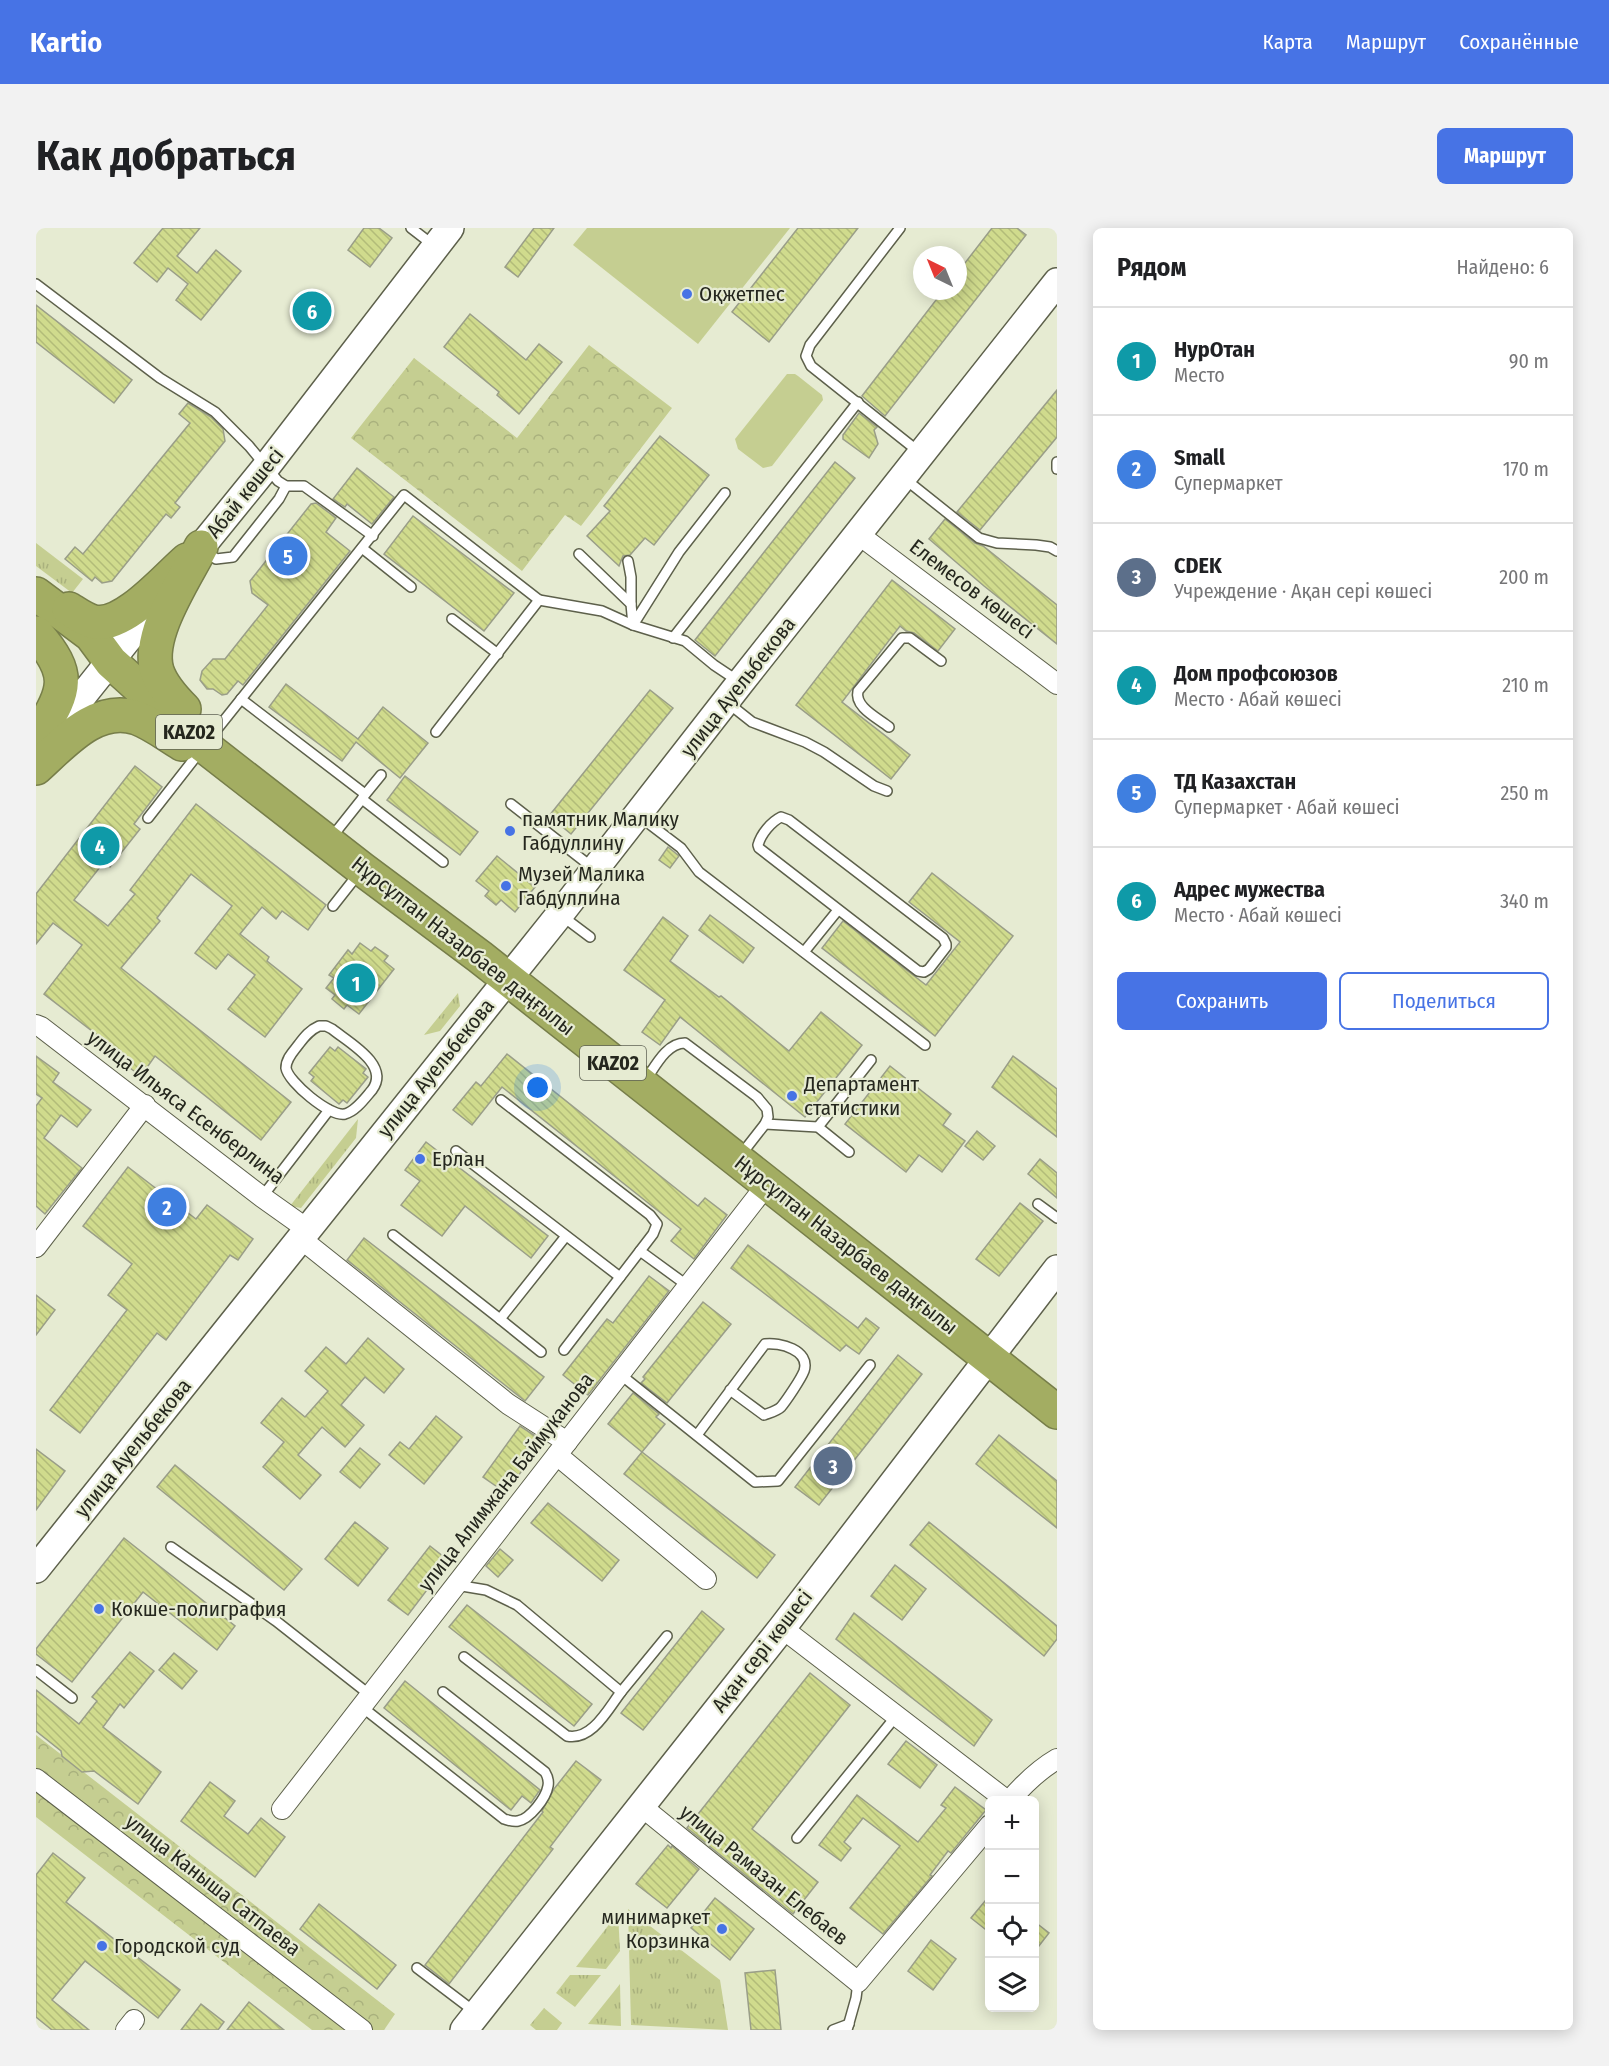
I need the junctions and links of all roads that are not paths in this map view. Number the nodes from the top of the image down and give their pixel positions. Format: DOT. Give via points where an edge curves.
graph roads {
  1 [pos="411,228"];
  2 [pos="900,228"];
  3 [pos="442,237"];
  4 [pos="1057,282"];
  5 [pos="36,284"];
  6 [pos="858,402"];
  7 [pos="921,453"];
  8 [pos="1057,462"];
  9 [pos="266,467"];
  10 [pos="1057,469"];
  11 [pos="903,478"];
  12 [pos="286,486"];
  13 [pos="725,494"];
  14 [pos="858,534"];
  15 [pos="373,536"];
  16 [pos="201,547"];
  17 [pos="362,548"];
  18 [pos="1057,550"];
  19 [pos="579,554"];
  20 [pos="628,561"];
  21 [pos="411,587"];
  22 [pos="36,589"];
  23 [pos="36,594"];
  24 [pos="539,600"];
  25 [pos="631,604"];
  26 [pos="36,616"];
  27 [pos="452,620"];
  28 [pos="633,625"];
  29 [pos="36,633"];
  30 [pos="673,638"];
  31 [pos="498,654"];
  32 [pos="941,661"];
  33 [pos="119,669"];
  34 [pos="1057,684"];
  35 [pos="733,692"];
  36 [pos="241,699"];
  37 [pos="889,727"];
  38 [pos="436,732"];
  39 [pos="36,740"];
  40 [pos="204,746"];
  41 [pos="36,755"];
  42 [pos="36,768"];
  43 [pos="381,775"];
  44 [pos="254,785"];
  45 [pos="887,791"];
  46 [pos="364,796"];
  47 [pos="512,804"];
  48 [pos="637,815"];
  49 [pos="148,818"];
  50 [pos="327,842"];
  51 [pos="443,862"];
  52 [pos="362,869"];
  53 [pos="595,869"];
  54 [pos="333,906"];
  55 [pos="838,909"];
  56 [pos="560,914"];
  57 [pos="590,937"];
  58 [pos="804,952"];
  59 [pos="508,979"];
  60 [pos="36,1025"];
  61 [pos="925,1045"];
  62 [pos="871,1060"];
  63 [pos="641,1085"];
  64 [pos="501,1100"];
  65 [pos="145,1105"];
  66 [pos="329,1110"];
  67 [pos="765,1124"];
  68 [pos="818,1127"];
  69 [pos="456,1151"];
  70 [pos="849,1152"];
  71 [pos="738,1160"];
  72 [pos="768,1183"];
  73 [pos="262,1197"];
  74 [pos="1038,1204"];
  75 [pos="1057,1218"];
  76 [pos="303,1233"];
  77 [pos="393,1235"];
  78 [pos="566,1236"];
  79 [pos="36,1246"];
  80 [pos="640,1251"];
  81 [pos="1057,1269"];
  82 [pos="620,1277"];
  83 [pos="688,1286"];
  84 [pos="500,1320"];
  85 [pos="564,1350"];
  86 [pos="541,1352"];
  87 [pos="988,1357"];
  88 [pos="870,1365"];
  89 [pos="621,1375"];
  90 [pos="730,1390"];
  91 [pos="1057,1412"];
  92 [pos="697,1435"];
  93 [pos="562,1449"];
  94 [pos="171,1547"];
  95 [pos="36,1569"];
  96 [pos="706,1579"];
  97 [pos="456,1585"];
  98 [pos="782,1628"];
  99 [pos="667,1636"];
  100 [pos="464,1657"];
  101 [pos="36,1670"];
  102 [pos="443,1692"];
  103 [pos="621,1692"];
  104 [pos="72,1698"];
  105 [pos="366,1701"];
  106 [pos="897,1714"];
  107 [pos="1057,1759"];
  108 [pos="36,1779"];
  109 [pos="1003,1796"];
  110 [pos="1012,1796"];
  111 [pos="641,1806"];
  112 [pos="282,1809"];
  113 [pos="985,1831"];
  114 [pos="797,1838"];
  115 [pos="417,1968"];
  116 [pos="858,1982"];
  117 [pos="470,2022"];
  118 [pos="848,2027"];
  119 [pos="362,2030"];
  120 [pos="833,2030"];
  1 -- 3 [label="lane"];
  2 -- 6 [label="lane" via="807,350 811,366"];
  3 -- 9 [label="street, Абай көшесі"];
  4 -- 7 [label="street, улица Ауельбекова"];
  5 -- 9 [label="lane" via="160,378 214,412"];
  6 -- 7 [label="lane"];
  6 -- 30 [label="lane"];
  7 -- 11 [label="street, улица Ауельбекова"];
  8 -- 10 [label="lane"];
  9 -- 12 [label="lane"];
  9 -- 16 [label="street, Абай көшесі"];
  11 -- 14 [label="street, улица Ауельбекова"];
  11 -- 18 [label="lane" via="979,538"];
  12 -- 15 [label="lane" via="304,486"];
  12 -- 16 [label="lane" via="232,557 216,559"];
  13 -- 28 [label="lane" via="679,552"];
  14 -- 34 [label="street, Елемесов көшесі"];
  14 -- 35 [label="street, улица Ауельбекова"];
  15 -- 17 [label="lane"];
  15 -- 24 [label="lane" via="404,495"];
  16 -- 22 [label="highway" via="129,612 107,622 86,620"];
  16 -- 33 [label="street, Абай көшесі"];
  16 -- 40 [label="highway" via="160,627 155,650 157,671"];
  17 -- 21 [label="lane"];
  17 -- 36 [label="lane"];
  19 -- 25 [label="lane"];
  20 -- 25 [label="lane"];
  23 -- 33 [label="highway" via="90,635"];
  24 -- 28 [label="lane" via="602,611"];
  24 -- 31 [label="lane"];
  25 -- 28 [label="lane"];
  26 -- 33 [label="highway" via="78,651"];
  27 -- 31 [label="lane"];
  28 -- 30 [label="lane"];
  29 -- 39 [label="highway" via="56,658 63,684"];
  30 -- 35 [label="lane" via="685,641 714,665"];
  31 -- 38 [label="lane"];
  32 -- 37 [label="lane" via="910,638 902,638 858,691 860,704"];
  33 -- 41 [label="street, Абай көшесі"];
  33 -- 44 [label="highway, Нұрсұлтан Назарбаев даңғылы / KАZ02" via="204,746"];
  35 -- 45 [label="lane" via="752,722 805,742"];
  35 -- 48 [label="street, улица Ауельбекова"];
  36 -- 40 [label="lane"];
  36 -- 46 [label="lane"];
  40 -- 42 [label="highway" via="135,718 105,716 88,724"];
  40 -- 44 [label="highway"];
  40 -- 49 [label="lane"];
  43 -- 46 [label="lane"];
  44 -- 50 [label="highway, Нұрсұлтан Назарбаев даңғылы / KАZ02"];
  46 -- 50 [label="lane"];
  46 -- 51 [label="lane"];
  47 -- 53 [label="lane"];
  48 -- 53 [label="street, улица Ауельбекова"];
  48 -- 58 [label="lane" via="681,848 699,872"];
  50 -- 52 [label="highway, Нұрсұлтан Назарбаев даңғылы / KАZ02"];
  52 -- 54 [label="lane"];
  52 -- 59 [label="highway, Нұрсұлтан Назарбаев даңғылы / KАZ02"];
  53 -- 56 [label="street, улица Ауельбекова"];
  55 -- 55 [label="lane" via="921,972 929,969 946,947 943,938 789,819 777,818 761,837 759,848"];
  55 -- 58 [label="lane"];
  56 -- 57 [label="lane"];
  56 -- 59 [label="street, улица Ауельбекова"];
  58 -- 61 [label="lane"];
  59 -- 63 [label="highway, Нұрсұлтан Назарбаев даңғылы / KАZ02"];
  59 -- 76 [label="street, улица Ауельбекова"];
  60 -- 65 [label="street, улица Ильяса Есенберлина"];
  62 -- 68 [label="lane"];
  63 -- 67 [label="lane" via="669,1049 685,1043 763,1103 768,1117"];
  63 -- 71 [label="highway, Нұрсұлтан Назарбаев даңғылы / KАZ02"];
  64 -- 80 [label="lane" via="654,1219 656,1229"];
  65 -- 73 [label="street, улица Ильяса Есенберлина"];
  65 -- 79 [label="street"];
  66 -- 66 [label="lane" via="294,1083 286,1065 308,1033 319,1026 332,1029 373,1062 377,1070 377,1082 359,1105 346,1114"];
  66 -- 73 [label="lane"];
  67 -- 68 [label="lane"];
  67 -- 71 [label="lane"];
  68 -- 70 [label="lane"];
  69 -- 78 [label="lane"];
  71 -- 72 [label="highway, Нұрсұлтан Назарбаев даңғылы / KАZ02"];
  72 -- 83 [label="street, улица Алимжана Баймуканова"];
  72 -- 87 [label="highway, Нұрсұлтан Назарбаев даңғылы / KАZ02"];
  73 -- 76 [label="street, улица Ильяса Есенберлина"];
  74 -- 75 [label="lane"];
  76 -- 93 [label="street, улица Ильяса Есенберлина"];
  76 -- 95 [label="street, улица Ауельбекова"];
  77 -- 84 [label="lane"];
  78 -- 82 [label="lane"];
  78 -- 84 [label="lane"];
  80 -- 82 [label="lane"];
  80 -- 83 [label="lane"];
  81 -- 87 [label="street, Ақан сері көшесі"];
  82 -- 85 [label="lane"];
  83 -- 89 [label="street, улица Алимжана Баймуканова"];
  84 -- 86 [label="lane"];
  87 -- 91 [label="highway, Нұрсұлтан Назарбаев даңғылы / KАZ02"];
  87 -- 98 [label="street, Ақан сері көшесі"];
  88 -- 92 [label="lane" via="778,1481 755,1482"];
  89 -- 92 [label="lane"];
  89 -- 93 [label="street, улица Алимжана Баймуканова"];
  90 -- 90 [label="lane" via="765,1344 776,1342 795,1349 804,1361 804,1371 780,1409 764,1416"];
  90 -- 92 [label="lane"];
  93 -- 96 [label="street"];
  93 -- 97 [label="street, улица Алимжана Баймуканова"];
  94 -- 105 [label="lane" via="276,1622"];
  97 -- 103 [label="lane" via="486,1590 517,1605"];
  97 -- 105 [label="street, улица Алимжана Баймуканова"];
  98 -- 106 [label="street"];
  98 -- 111 [label="street, Ақан сері көшесі"];
  99 -- 103 [label="lane"];
  100 -- 103 [label="lane" via="574,1738 586,1734"];
  101 -- 104 [label="lane"];
  102 -- 105 [label="lane" via="546,1772 549,1780 545,1796 526,1818 504,1819"];
  105 -- 112 [label="street, улица Алимжана Баймуканова"];
  106 -- 109 [label="street"];
  106 -- 114 [label="lane"];
  107 -- 110 [label="street"];
  108 -- 119 [label="street, улица Каныша Сатпаева"];
  111 -- 116 [label="street, улица Рамазан Елебаев"];
  111 -- 117 [label="street, Ақан сері көшесі"];
  113 -- 116 [label="street"];
  115 -- 117 [label="lane"];
  116 -- 118 [label="lane"];
  118 -- 120 [label="lane"];
}
